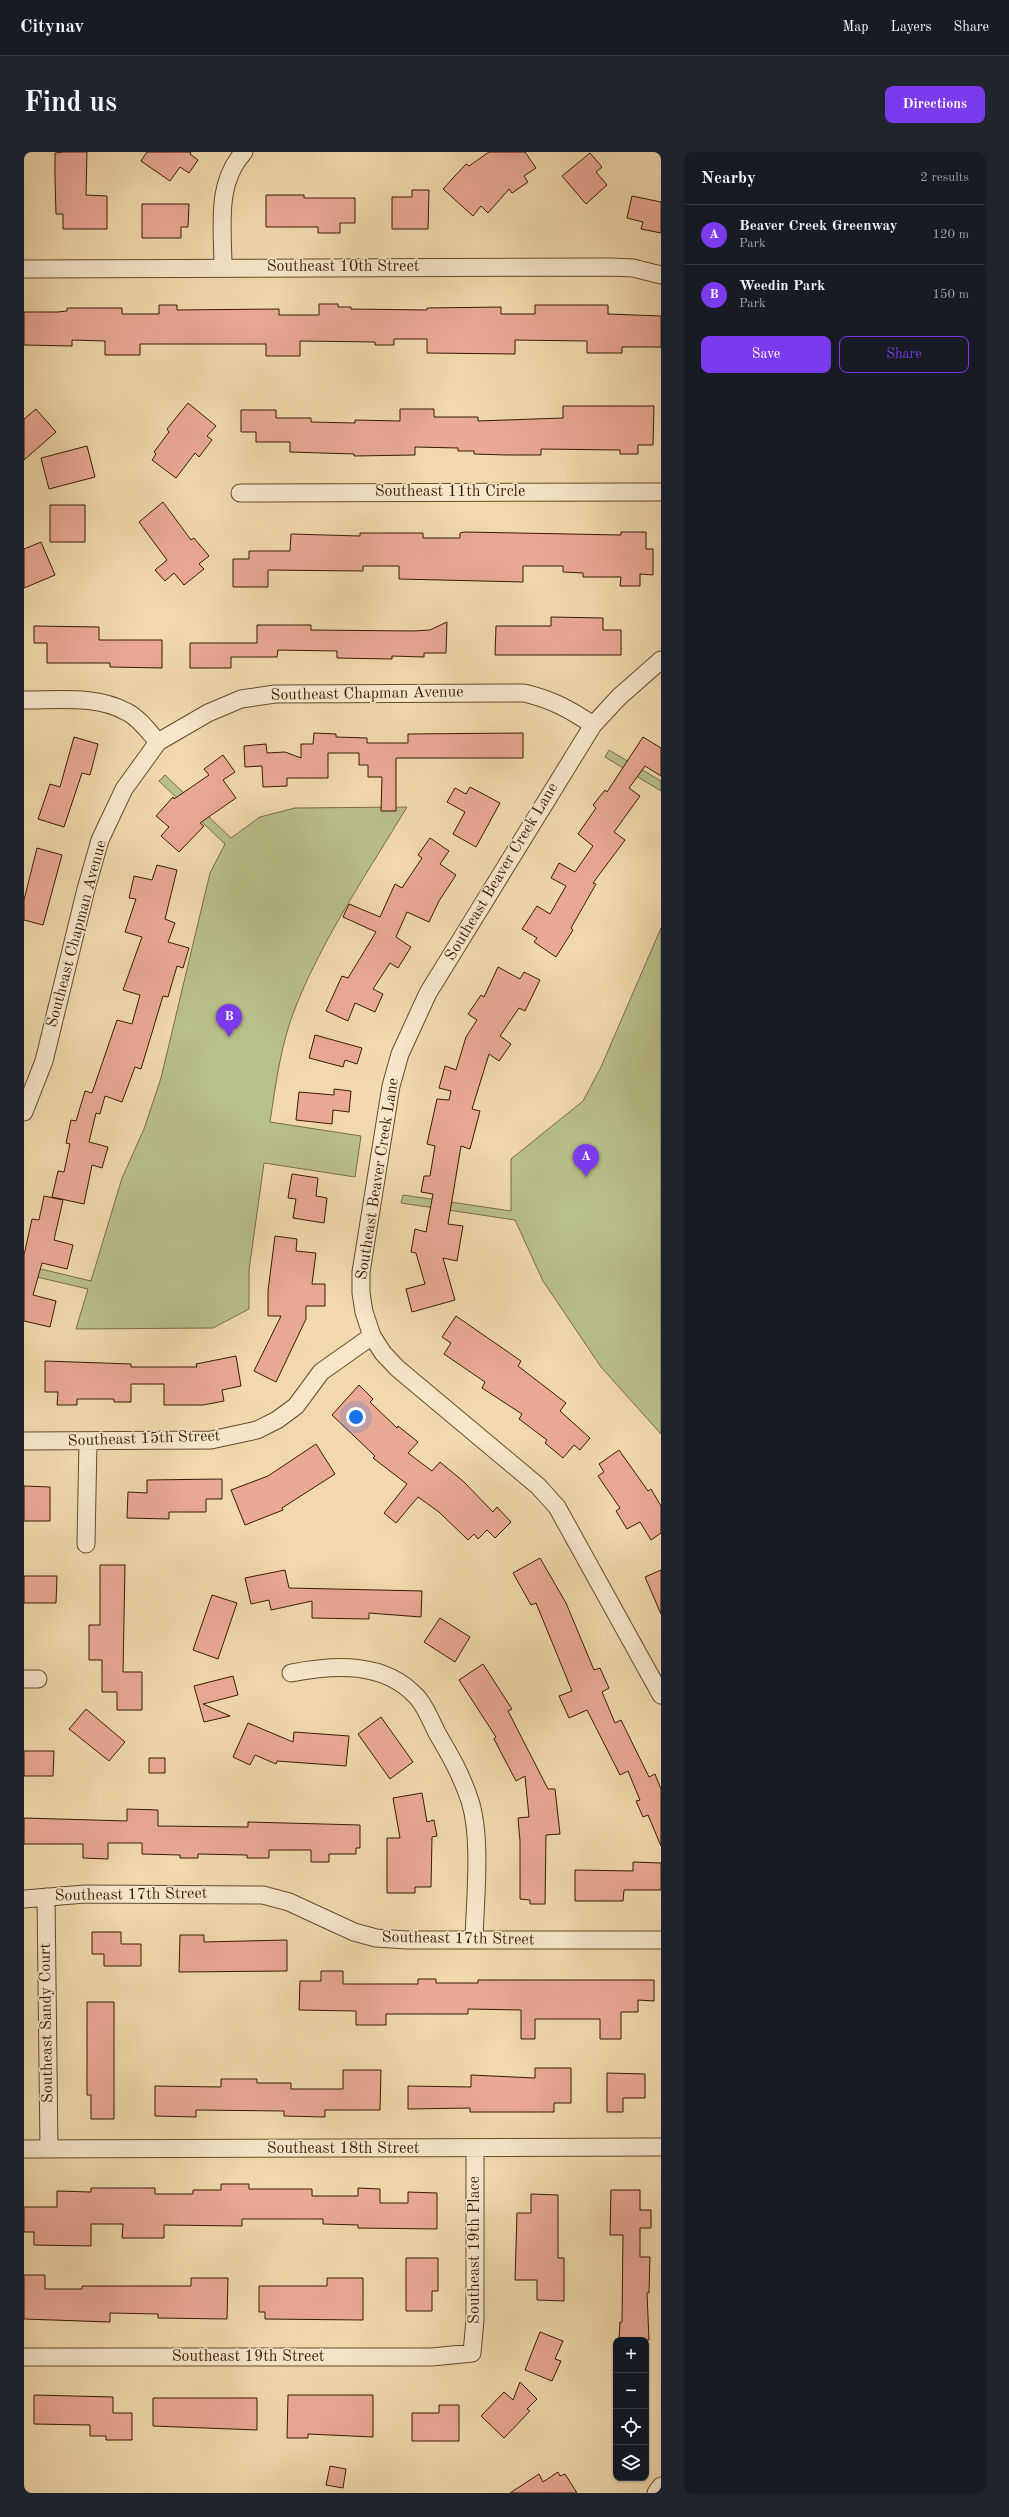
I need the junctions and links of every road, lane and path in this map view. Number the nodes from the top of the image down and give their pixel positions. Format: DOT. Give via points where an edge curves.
graph roads {
  1 [pos="244,152"];
  2 [pos="223,268"];
  3 [pos="24,269"];
  4 [pos="661,275"];
  5 [pos="661,492"];
  6 [pos="240,493"];
  7 [pos="661,660"];
  8 [pos="24,700"];
  9 [pos="593,725"];
  10 [pos="158,742"];
  11 [pos="24,1112"];
  12 [pos="372,1336"];
  13 [pos="24,1441"];
  14 [pos="88,1442"];
  15 [pos="86,1544"];
  16 [pos="291,1673"];
  17 [pos="661,1695"];
  18 [pos="46,1897"];
  19 [pos="24,1900"];
  20 [pos="474,1940"];
  21 [pos="661,1940"];
  22 [pos="661,2147"];
  23 [pos="475,2148"];
  24 [pos="24,2149"];
  25 [pos="48,2149"];
  26 [pos="472,2353"];
  27 [pos="24,2358"];
  28 [pos="661,2486"];
  29 [pos="656,2493"];
  1 -- 2 [label="street" via="232,167 226,183 223,207"];
  2 -- 3 [label="street, Southeast 10th Street"];
  2 -- 4 [label="street, Southeast 10th Street" via="611,267 633,268"];
  5 -- 6 [label="street, Southeast 11th Circle"];
  7 -- 9 [label="street, Southeast Beaver Creek Lane" via="618,697"];
  8 -- 10 [label="street" via="91,701 108,704 129,712"];
  9 -- 10 [label="street, Southeast Chapman Avenue" via="564,706 524,692 297,692 241,699 208,713"];
  9 -- 12 [label="street, Southeast Beaver Creek Lane" via="428,994 400,1054 391,1086 361,1272 364,1312"];
  10 -- 11 [label="street, Southeast Chapman Avenue" via="124,789 100,840 44,1061"];
  12 -- 14 [label="street, Southeast 15th Street" via="321,1372 296,1406 257,1430 211,1440"];
  12 -- 17 [label="street, Southeast Beaver Creek Lane" via="397,1368 538,1486 557,1508"];
  13 -- 14 [label="street, Southeast 15th Street"];
  14 -- 15 [label="street"];
  16 -- 20 [label="street" via="324,1667 356,1667 396,1680 417,1696 460,1773 470,1802 475,1830"];
  18 -- 19 [label="street, Southeast 17th Street"];
  18 -- 20 [label="street, Southeast 17th Street" via="85,1894 264,1895 289,1902 347,1929 376,1938"];
  18 -- 25 [label="street, Southeast Sandy Court"];
  20 -- 21 [label="street, Southeast 17th Street"];
  22 -- 23 [label="street, Southeast 18th Street"];
  23 -- 25 [label="street, Southeast 18th Street"];
  23 -- 26 [label="street, Southeast 19th Place" via="475,2320"];
  24 -- 25 [label="street, Southeast 18th Street"];
  26 -- 27 [label="street, Southeast 19th Street" via="432,2357"];
  28 -- 29 [label="street"];
}
